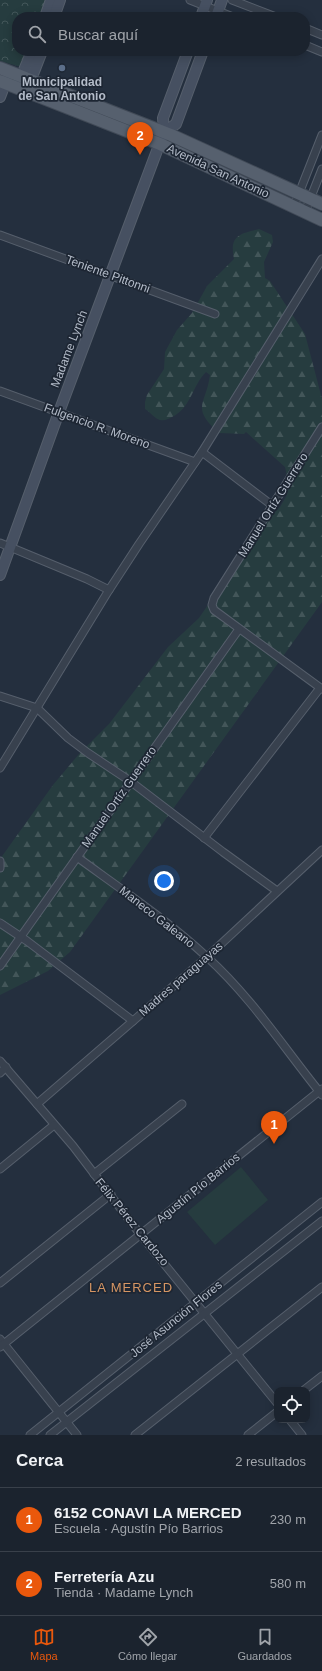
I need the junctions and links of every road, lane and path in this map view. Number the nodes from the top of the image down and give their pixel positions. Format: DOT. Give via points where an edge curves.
graph roads {
  1 [pos="51,0"];
  2 [pos="60,0"];
  3 [pos="190,0"];
  4 [pos="222,0"];
  5 [pos="232,0"];
  6 [pos="206,3"];
  7 [pos="47,12"];
  8 [pos="56,12"];
  9 [pos="215,12"];
  10 [pos="218,12"];
  11 [pos="263,12"];
  12 [pos="310,30"];
  13 [pos="322,35"];
  14 [pos="310,47"];
  15 [pos="322,52"];
  16 [pos="30,56"];
  17 [pos="38,56"];
  18 [pos="186,56"];
  19 [pos="201,56"];
  20 [pos="5,69"];
  21 [pos="17,83"];
  22 [pos="0,97"];
  23 [pos="322,135"];
  24 [pos="162,138"];
  25 [pos="322,169"];
  26 [pos="305,197"];
  27 [pos="322,204"];
  28 [pos="300,209"];
  29 [pos="322,220"];
  30 [pos="0,235"];
  31 [pos="322,259"];
  32 [pos="111,275"];
  33 [pos="215,314"];
  34 [pos="0,391"];
  35 [pos="59,412"];
  36 [pos="322,427"];
  37 [pos="202,452"];
  38 [pos="195,462"];
  39 [pos="273,506"];
  40 [pos="0,543"];
  41 [pos="11,547"];
  42 [pos="0,575"];
  43 [pos="109,590"];
  44 [pos="238,629"];
  45 [pos="321,689"];
  46 [pos="0,696"];
  47 [pos="37,708"];
  48 [pos="0,768"];
  49 [pos="130,781"];
  50 [pos="204,838"];
  51 [pos="322,850"];
  52 [pos="77,857"];
  53 [pos="0,861"];
  54 [pos="0,868"];
  55 [pos="277,892"];
  56 [pos="0,923"];
  57 [pos="21,936"];
  58 [pos="208,957"];
  59 [pos="0,966"];
  60 [pos="133,1021"];
  61 [pos="0,1061"];
  62 [pos="6,1067"];
  63 [pos="0,1073"];
  64 [pos="321,1092"];
  65 [pos="37,1104"];
  66 [pos="182,1104"];
  67 [pos="54,1125"];
  68 [pos="0,1169"];
  69 [pos="94,1174"];
  70 [pos="111,1194"];
  71 [pos="322,1202"];
  72 [pos="322,1220"];
  73 [pos="140,1234"];
  74 [pos="0,1283"];
  75 [pos="322,1287"];
  76 [pos="197,1302"];
  77 [pos="205,1312"];
  78 [pos="1,1343"];
  79 [pos="237,1353"];
  80 [pos="322,1376"];
  81 [pos="308,1387"];
  82 [pos="274,1399"];
  83 [pos="59,1412"];
  84 [pos="274,1414"];
  85 [pos="66,1422"];
  86 [pos="292,1423"];
  87 [pos="30,1435"];
  88 [pos="50,1435"];
  89 [pos="77,1435"];
  90 [pos="135,1435"];
  91 [pos="248,1435"];
  92 [pos="302,1435"];
  1 -- 7 [label="street"];
  2 -- 8 [label="street"];
  3 -- 6 [label="street"];
  4 -- 10 [label="street"];
  5 -- 11 [label="street"];
  6 -- 9 [label="street"];
  12 -- 13 [label="street"];
  14 -- 15 [label="street"];
  16 -- 21 [label="street"];
  17 -- 21 [label="street"];
  18 -- 24 [label="street" via="163,118"];
  19 -- 24 [label="street" via="176,124"];
  20 -- 21 [label="main road, Avenida San Antonio"];
  21 -- 22 [label="street"];
  21 -- 24 [label="main road, Avenida San Antonio"];
  23 -- 26 [label="street"];
  24 -- 26 [label="main road, Avenida San Antonio"];
  24 -- 28 [label="main road, Avenida San Antonio"];
  24 -- 32 [label="street, Madame Lynch"];
  25 -- 26 [label="street"];
  26 -- 27 [label="main road, Avenida San Antonio"];
  26 -- 28 [label="street"];
  26 -- 28 [label="street"];
  28 -- 29 [label="main road, Avenida San Antonio"];
  30 -- 32 [label="street, Teniente Pittonni"];
  31 -- 37 [label="street"];
  32 -- 33 [label="street, Teniente Pittonni"];
  32 -- 35 [label="street, Madame Lynch"];
  34 -- 35 [label="street, Fulgencio R. Moreno"];
  35 -- 38 [label="street, Fulgencio R. Moreno"];
  35 -- 41 [label="street, Madame Lynch"];
  36 -- 39 [label="street, Manuel Ortíz Guerrero"];
  37 -- 38 [label="street"];
  37 -- 39 [label="street"];
  38 -- 43 [label="street"];
  39 -- 44 [label="street, Manuel Ortíz Guerrero" via="212,604 214,610"];
  40 -- 41 [label="street"];
  41 -- 42 [label="street, Madame Lynch"];
  41 -- 43 [label="street"];
  43 -- 47 [label="street"];
  44 -- 45 [label="street"];
  44 -- 49 [label="street, Manuel Ortíz Guerrero"];
  45 -- 50 [label="street"];
  46 -- 47 [label="street"];
  47 -- 48 [label="street"];
  47 -- 49 [label="street" via="78,745"];
  49 -- 50 [label="street"];
  49 -- 52 [label="street, Manuel Ortíz Guerrero"];
  50 -- 55 [label="street"];
  51 -- 55 [label="street, Madres paraguayas"];
  52 -- 57 [label="street, Manuel Ortíz Guerrero"];
  52 -- 58 [label="street, Maneco Galeano" via="155,914"];
  53 -- 54 [label="street"];
  55 -- 58 [label="street, Madres paraguayas"];
  56 -- 57 [label="street"];
  57 -- 59 [label="street, Manuel Ortíz Guerrero"];
  57 -- 60 [label="street"];
  58 -- 60 [label="street, Madres paraguayas"];
  58 -- 64 [label="street, Maneco Galeano" via="258,1010"];
  60 -- 65 [label="street, Madres paraguayas"];
  61 -- 62 [label="street, Félix Pérez Cardozo"];
  62 -- 63 [label="street"];
  62 -- 65 [label="street, Félix Pérez Cardozo"];
  64 -- 73 [label="street, Agustín Pío Barrios"];
  65 -- 67 [label="street, Félix Pérez Cardozo"];
  66 -- 69 [label="street"];
  67 -- 68 [label="street"];
  67 -- 69 [label="street, Félix Pérez Cardozo"];
  69 -- 70 [label="street, Félix Pérez Cardozo"];
  70 -- 73 [label="street, Félix Pérez Cardozo"];
  70 -- 74 [label="street"];
  71 -- 76 [label="street, José Asunción Flores"];
  72 -- 77 [label="street, José Asunción Flores"];
  73 -- 76 [label="street, Félix Pérez Cardozo"];
  73 -- 78 [label="street, Agustín Pío Barrios"];
  75 -- 79 [label="street"];
  76 -- 77 [label="street, Félix Pérez Cardozo"];
  76 -- 83 [label="street, José Asunción Flores"];
  77 -- 79 [label="street, Félix Pérez Cardozo"];
  77 -- 85 [label="street, José Asunción Flores"];
  78 -- 83 [label="street"];
  79 -- 82 [label="street, Félix Pérez Cardozo"];
  79 -- 90 [label="street"];
  80 -- 81 [label="street"];
  83 -- 85 [label="street"];
  83 -- 87 [label="street, José Asunción Flores"];
  84 -- 91 [label="street"];
  85 -- 88 [label="street, José Asunción Flores"];
  85 -- 89 [label="street"];
  86 -- 92 [label="street"];
}
